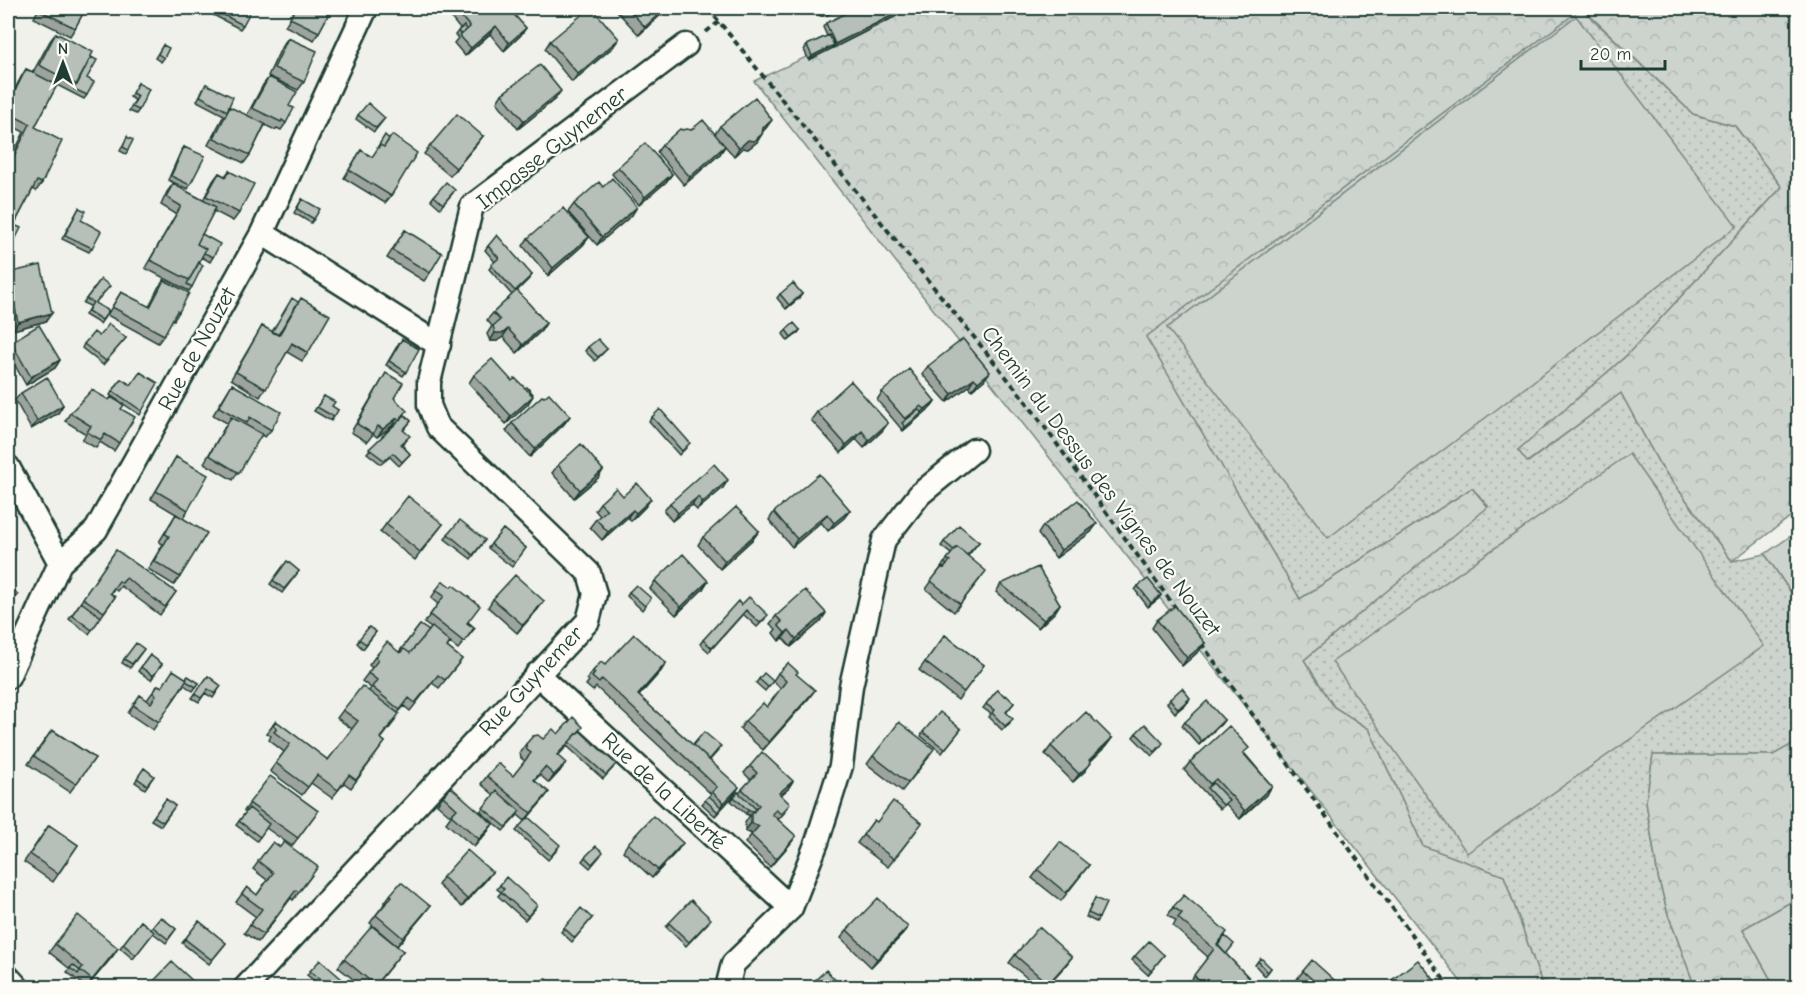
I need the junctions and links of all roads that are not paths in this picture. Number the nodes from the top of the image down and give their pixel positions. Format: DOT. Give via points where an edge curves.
graph roads {
  1 [pos="366,8"];
  2 [pos="821,8"];
  3 [pos="826,8"];
  4 [pos="686,45"];
  5 [pos="262,233"];
  6 [pos="439,345"];
  7 [pos="974,450"];
  8 [pos="8,467"];
  9 [pos="60,563"];
  10 [pos="537,674"];
  11 [pos="8,677"];
  12 [pos="791,908"];
  13 [pos="8,977"];
  14 [pos="18,987"];
  15 [pos="245,987"];
  16 [pos="727,987"];
  1 -- 5 [label="street, Rue de Nouzet"];
  2 -- 3 [label="lane"];
  4 -- 6 [label="street, Impasse Guynemer" via="472,206"];
  5 -- 6 [label="street"];
  5 -- 9 [label="street, Rue de Nouzet" via="96,530"];
  6 -- 10 [label="street, Rue Guynemer" via="429,382 429,405 438,427 589,573 595,594 588,621"];
  7 -- 12 [label="street" via="920,494 884,540 851,686 841,766 818,842"];
  8 -- 9 [label="street"];
  9 -- 11 [label="street, Rue de Nouzet"];
  10 -- 12 [label="street, Rue de la Liberté"];
  10 -- 15 [label="street, Rue Guynemer"];
  12 -- 16 [label="street" via="733,964"];
  13 -- 14 [label="street"];
}
